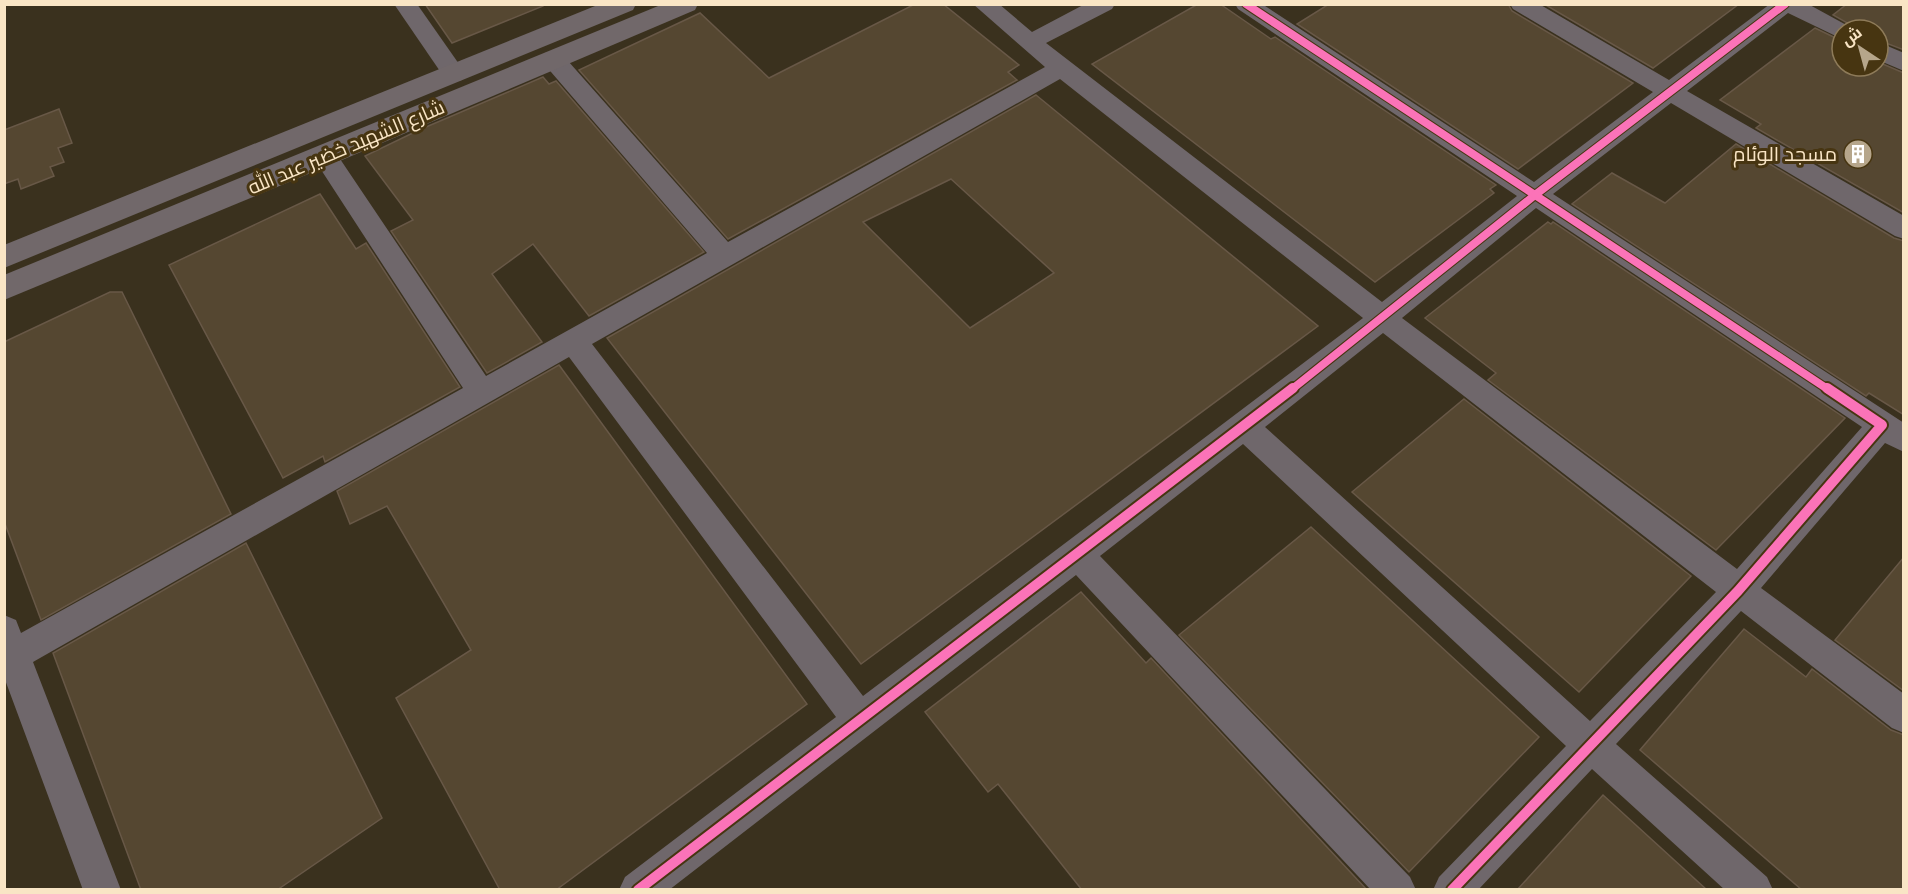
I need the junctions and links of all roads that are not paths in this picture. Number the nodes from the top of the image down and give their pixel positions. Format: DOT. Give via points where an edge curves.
graph roads {
  1 [pos="405,4"];
  2 [pos="624,4"];
  3 [pos="686,4"];
  4 [pos="984,4"];
  5 [pos="1104,4"];
  6 [pos="1246,4"];
  7 [pos="1521,4"];
  8 [pos="1787,4"];
  9 [pos="1830,26"];
  10 [pos="1030,42"];
  11 [pos="1890,56"];
  12 [pos="553,59"];
  13 [pos="1904,63"];
  14 [pos="1061,68"];
  15 [pos="454,75"];
  16 [pos="1670,91"];
  17 [pos="325,156"];
  18 [pos="1535,195"];
  19 [pos="1904,229"];
  20 [pos="725,256"];
  21 [pos="4,257"];
  22 [pos="4,288"];
  23 [pos="1384,319"];
  24 [pos="574,342"];
  25 [pos="482,393"];
  26 [pos="1245,427"];
  27 [pos="1893,432"];
  28 [pos="1077,554"];
  29 [pos="1738,591"];
  30 [pos="9,643"];
  31 [pos="1904,716"];
  32 [pos="859,719"];
  33 [pos="1591,745"];
  34 [pos="102,890"];
  35 [pos="638,890"];
  36 [pos="1397,890"];
  37 [pos="1452,890"];
  38 [pos="1754,890"];
  1 -- 15 [label="street"];
  2 -- 15 [label="main road, شارع الشهيد خضير عبد الله"];
  3 -- 12 [label="main road, شارع الشهيد خضير عبد الله"];
  4 -- 10 [label="street"];
  5 -- 10 [label="street"];
  6 -- 18 [label="street"];
  7 -- 16 [label="street"];
  8 -- 9 [label="street"];
  8 -- 16 [label="street"];
  10 -- 14 [label="street"];
  11 -- 13 [label="street"];
  12 -- 17 [label="main road, شارع الشهيد خضير عبد الله"];
  12 -- 20 [label="street"];
  14 -- 20 [label="street"];
  14 -- 23 [label="street"];
  15 -- 21 [label="main road, شارع الشهيد خضير عبد الله"];
  16 -- 18 [label="street"];
  16 -- 19 [label="street"];
  17 -- 22 [label="main road, شارع الشهيد خضير عبد الله"];
  17 -- 25 [label="street"];
  18 -- 23 [label="street"];
  18 -- 27 [label="street"];
  20 -- 24 [label="street"];
  23 -- 26 [label="street"];
  23 -- 29 [label="street"];
  24 -- 25 [label="street"];
  24 -- 32 [label="street"];
  25 -- 30 [label="street"];
  26 -- 28 [label="street"];
  26 -- 33 [label="street"];
  27 -- 29 [label="street"];
  28 -- 32 [label="street"];
  28 -- 36 [label="street"];
  29 -- 31 [label="street"];
  29 -- 33 [label="street"];
  30 -- 34 [label="street"];
  32 -- 35 [label="street"];
  33 -- 37 [label="street"];
  33 -- 38 [label="street"];
}
